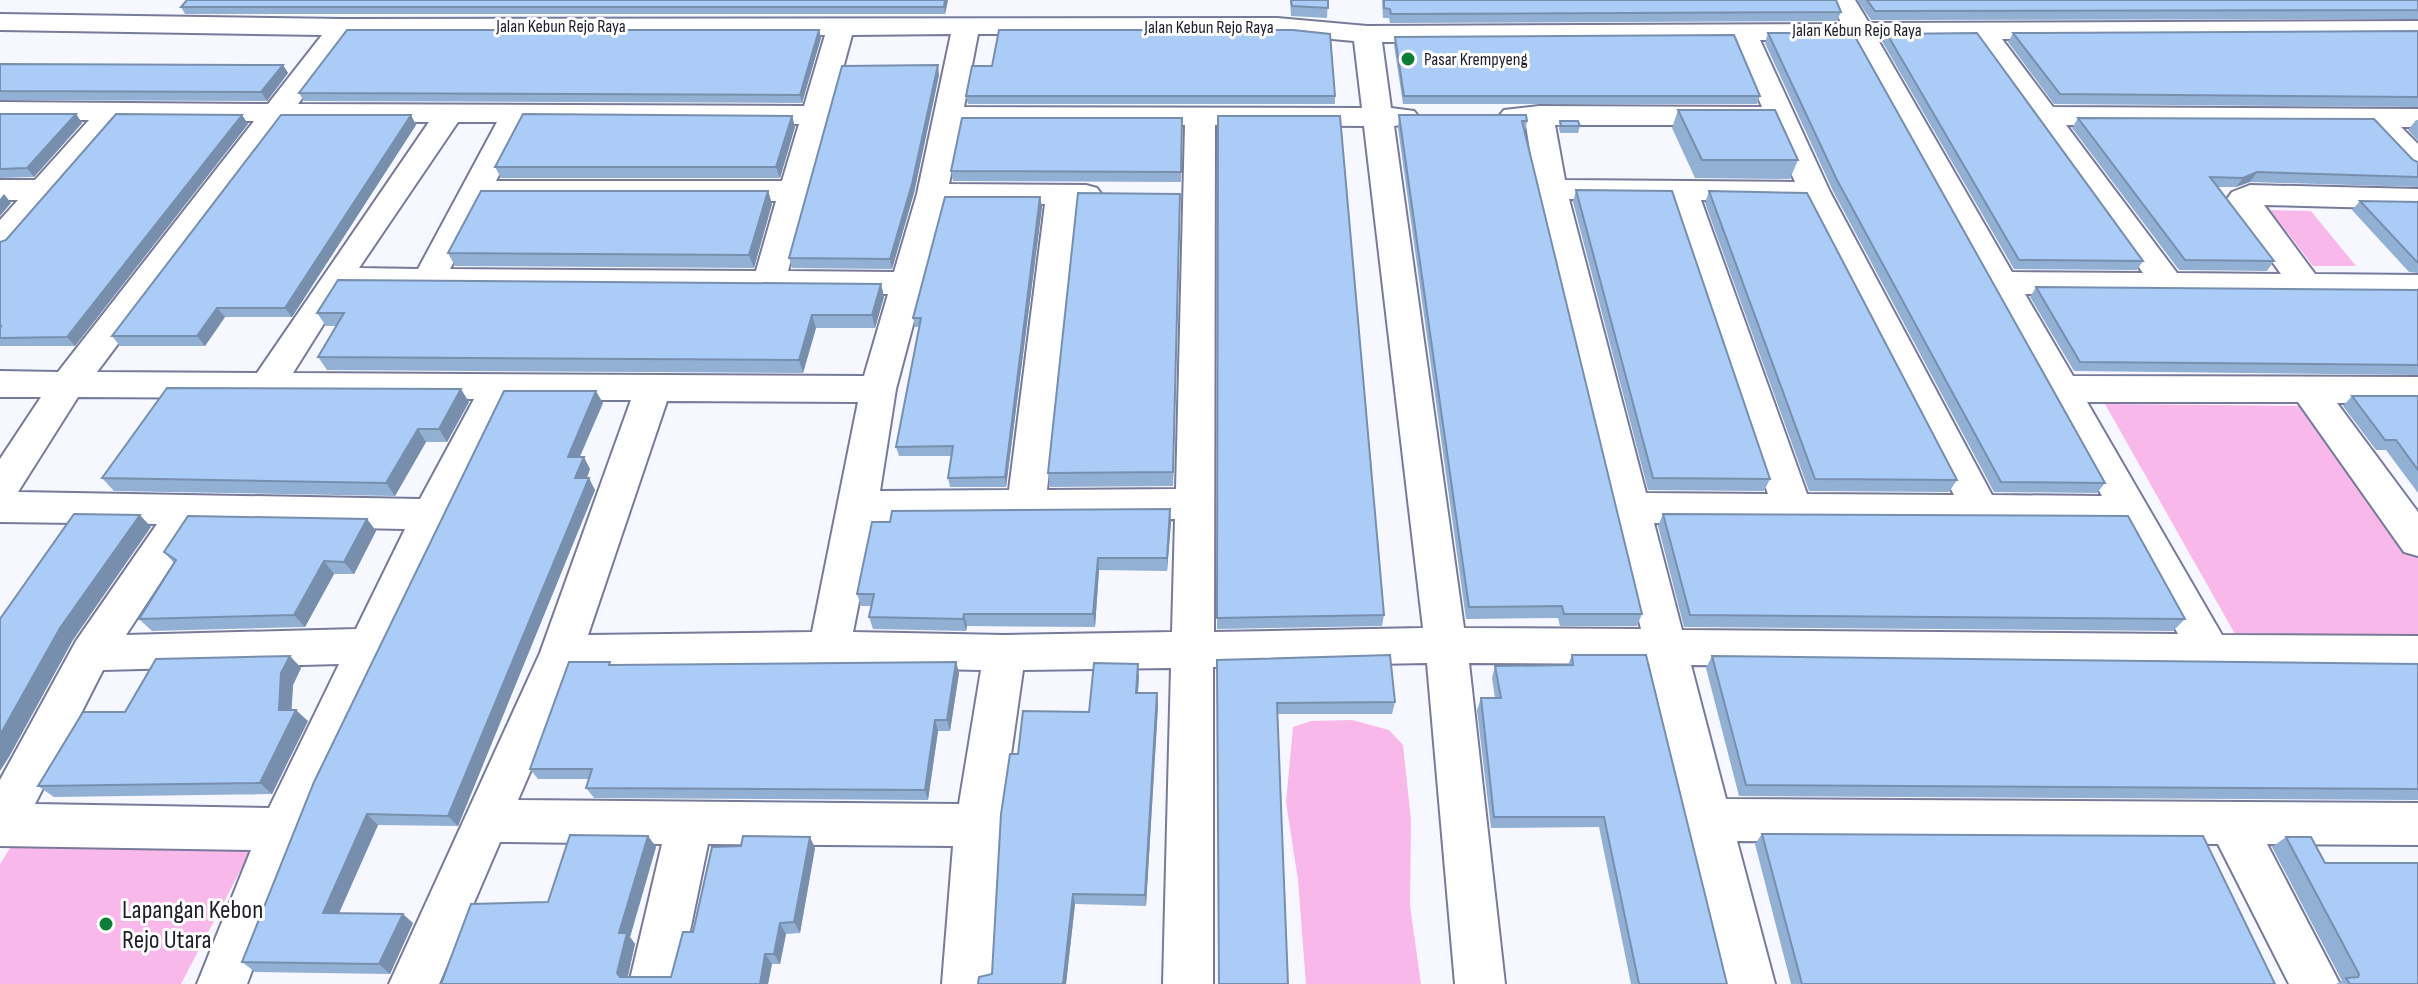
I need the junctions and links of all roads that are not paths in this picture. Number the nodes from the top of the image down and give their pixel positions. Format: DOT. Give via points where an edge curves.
graph roads {
  1 [pos="159,0"];
  2 [pos="662,0"];
  3 [pos="2266,0"];
  4 [pos="1277,13"];
  5 [pos="1849,15"];
  6 [pos="0,22"];
  7 [pos="135,25"];
  8 [pos="649,26"];
  9 [pos="342,27"];
  10 [pos="966,28"];
  11 [pos="840,29"];
  12 [pos="1980,29"];
  13 [pos="2418,29"];
  14 [pos="2294,30"];
  15 [pos="1742,31"];
  16 [pos="1367,34"];
  17 [pos="114,110"];
  18 [pos="276,110"];
  19 [pos="0,111"];
  20 [pos="451,111"];
  21 [pos="517,112"];
  22 [pos="814,115"];
  23 [pos="1200,115"];
  24 [pos="1539,115"];
  25 [pos="947,116"];
  26 [pos="1481,116"];
  27 [pos="1781,116"];
  28 [pos="2046,116"];
  29 [pos="1437,117"];
  30 [pos="1378,118"];
  31 [pos="2418,118"];
  32 [pos="2377,119"];
  33 [pos="2418,161"];
  34 [pos="1681,188"];
  35 [pos="1551,189"];
  36 [pos="0,190"];
  37 [pos="45,190"];
  38 [pos="477,191"];
  39 [pos="792,191"];
  40 [pos="1815,192"];
  41 [pos="932,194"];
  42 [pos="1122,195"];
  43 [pos="1062,196"];
  44 [pos="2418,199"];
  45 [pos="0,240"];
  46 [pos="335,279"];
  47 [pos="428,280"];
  48 [pos="769,282"];
  49 [pos="907,283"];
  50 [pos="2005,283"];
  51 [pos="2168,284"];
  52 [pos="2306,285"];
  53 [pos="2418,286"];
  54 [pos="69,383"];
  55 [pos="0,384"];
  56 [pos="266,387"];
  57 [pos="653,388"];
  58 [pos="497,389"];
  59 [pos="878,389"];
  60 [pos="2063,389"];
  61 [pos="2308,390"];
  62 [pos="2418,390"];
  63 [pos="0,489"];
  64 [pos="1194,504"];
  65 [pos="859,506"];
  66 [pos="0,507"];
  67 [pos="1026,507"];
  68 [pos="1792,507"];
  69 [pos="1631,508"];
  70 [pos="188,509"];
  71 [pos="1981,511"];
  72 [pos="2129,511"];
  73 [pos="431,514"];
  74 [pos="2412,525"];
  75 [pos="1446,645"];
  76 [pos="371,646"];
  77 [pos="829,649"];
  78 [pos="1664,649"];
  79 [pos="1193,651"];
  80 [pos="91,653"];
  81 [pos="561,653"];
  82 [pos="1005,653"];
  83 [pos="2211,654"];
  84 [pos="2418,654"];
  85 [pos="1709,820"];
  86 [pos="486,821"];
  87 [pos="2231,822"];
  88 [pos="690,823"];
  89 [pos="0,825"];
  90 [pos="978,825"];
  91 [pos="282,829"];
  92 [pos="2415,829"];
  93 [pos="222,984"];
  94 [pos="414,984"];
  95 [pos="654,984"];
  96 [pos="967,984"];
  97 [pos="1188,984"];
  98 [pos="1480,984"];
  99 [pos="1750,984"];
  100 [pos="2315,984"];
  1 -- 7 [label="street"];
  2 -- 8 [label="street"];
  3 -- 14 [label="street"];
  4 -- 10 [label="street, Jalan Kebun Rejo Raya"];
  4 -- 16 [label="street, Jalan Kebun Rejo Raya"];
  5 -- 12 [label="street, Jalan Kebun Rejo Raya"];
  5 -- 15 [label="street, Jalan Kebun Rejo Raya"];
  5 -- 50 [label="street"];
  6 -- 7 [label="street, Jalan Kebun Rejo Raya"];
  7 -- 9 [label="street, Jalan Kebun Rejo Raya"];
  8 -- 9 [label="street, Jalan Kebun Rejo Raya"];
  8 -- 11 [label="street, Jalan Kebun Rejo Raya"];
  9 -- 18 [label="street"];
  10 -- 11 [label="street, Jalan Kebun Rejo Raya"];
  10 -- 25 [label="street"];
  11 -- 22 [label="street"];
  12 -- 14 [label="street, Jalan Kebun Rejo Raya"];
  12 -- 28 [label="street"];
  13 -- 14 [label="street, Jalan Kebun Rejo Raya"];
  15 -- 16 [label="street, Jalan Kebun Rejo Raya"];
  15 -- 27 [label="street"];
  16 -- 30 [label="street"];
  17 -- 18 [label="street"];
  17 -- 19 [label="street"];
  17 -- 37 [label="street"];
  18 -- 20 [label="street"];
  18 -- 54 [label="street"];
  20 -- 21 [label="street"];
  20 -- 46 [label="street"];
  21 -- 22 [label="street"];
  21 -- 38 [label="street"];
  22 -- 39 [label="street"];
  23 -- 25 [label="street"];
  23 -- 30 [label="street"];
  23 -- 64 [label="street" via="1182,195"];
  24 -- 26 [label="street"];
  24 -- 27 [label="street"];
  24 -- 35 [label="street"];
  25 -- 41 [label="street"];
  27 -- 40 [label="street"];
  28 -- 32 [label="street"];
  28 -- 51 [label="street"];
  29 -- 30 [label="street"];
  30 -- 75 [label="street"];
  31 -- 32 [label="street"];
  32 -- 33 [label="street"];
  34 -- 35 [label="street"];
  34 -- 40 [label="street"];
  34 -- 68 [label="street"];
  35 -- 69 [label="street"];
  36 -- 37 [label="street"];
  37 -- 45 [label="street"];
  38 -- 39 [label="street"];
  38 -- 47 [label="street"];
  39 -- 48 [label="street"];
  40 -- 71 [label="street"];
  41 -- 43 [label="street"];
  41 -- 49 [label="street"];
  42 -- 43 [label="street"];
  43 -- 67 [label="street"];
  44 -- 52 [label="street" via="2243,199"];
  46 -- 47 [label="street"];
  46 -- 56 [label="street"];
  47 -- 48 [label="street"];
  48 -- 49 [label="street"];
  49 -- 59 [label="street"];
  50 -- 51 [label="street"];
  50 -- 60 [label="street"];
  51 -- 52 [label="street"];
  52 -- 53 [label="street"];
  54 -- 55 [label="street"];
  54 -- 56 [label="street"];
  54 -- 63 [label="street"];
  56 -- 58 [label="street"];
  57 -- 58 [label="street"];
  57 -- 59 [label="street"];
  57 -- 81 [label="street"];
  58 -- 73 [label="street"];
  59 -- 65 [label="street"];
  60 -- 61 [label="street"];
  60 -- 72 [label="street"];
  61 -- 62 [label="street"];
  61 -- 74 [label="street"];
  64 -- 67 [label="street"];
  64 -- 79 [label="street"];
  65 -- 67 [label="street"];
  65 -- 77 [label="street"];
  66 -- 70 [label="street"];
  68 -- 69 [label="street"];
  68 -- 71 [label="street"];
  69 -- 78 [label="street"];
  70 -- 73 [label="street"];
  70 -- 80 [label="street"];
  71 -- 72 [label="street"];
  72 -- 83 [label="street"];
  73 -- 76 [label="street"];
  75 -- 78 [label="street"];
  75 -- 79 [label="street"];
  75 -- 98 [label="street"];
  76 -- 80 [label="street"];
  76 -- 91 [label="street"];
  77 -- 81 [label="street"];
  77 -- 82 [label="street"];
  78 -- 83 [label="street"];
  78 -- 85 [label="street"];
  79 -- 82 [label="street"];
  79 -- 97 [label="street"];
  80 -- 89 [label="street"];
  81 -- 86 [label="street"];
  82 -- 90 [label="street"];
  83 -- 84 [label="street"];
  85 -- 87 [label="street"];
  85 -- 99 [label="street"];
  86 -- 88 [label="street"];
  86 -- 94 [label="street"];
  87 -- 92 [label="street"];
  87 -- 100 [label="street"];
  88 -- 90 [label="street"];
  88 -- 95 [label="street"];
  89 -- 91 [label="street"];
  90 -- 96 [label="street"];
  91 -- 93 [label="street"];
}
